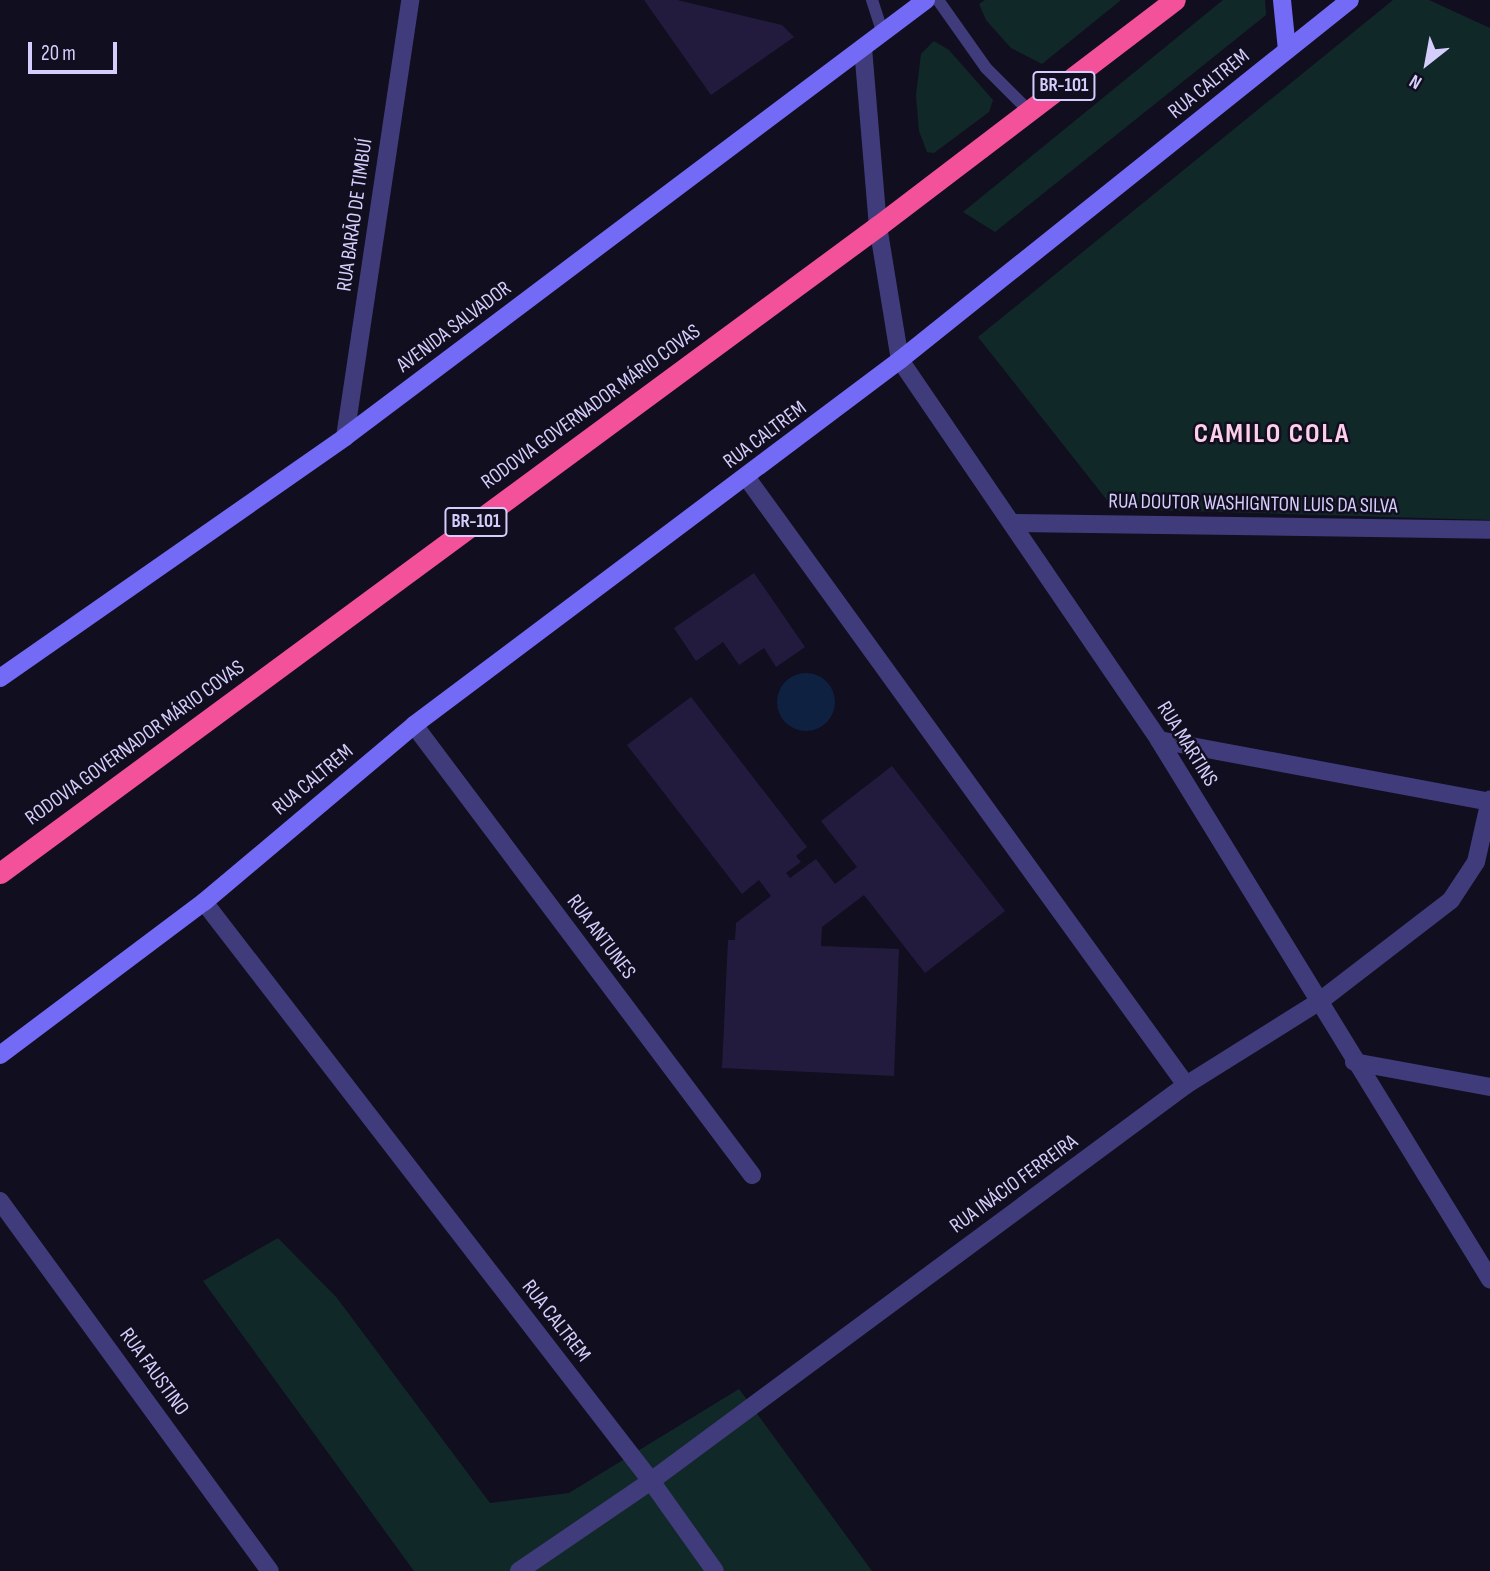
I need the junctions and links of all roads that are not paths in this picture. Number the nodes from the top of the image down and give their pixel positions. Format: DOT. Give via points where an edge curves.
graph roads {
  1 [pos="410,0"];
  2 [pos="872,0"];
  3 [pos="926,0"];
  4 [pos="938,0"];
  5 [pos="1175,0"];
  6 [pos="1282,0"];
  7 [pos="1350,0"];
  8 [pos="883,33"];
  9 [pos="863,48"];
  10 [pos="1287,50"];
  11 [pos="1030,112"];
  12 [pos="878,226"];
  13 [pos="900,360"];
  14 [pos="345,438"];
  15 [pos="747,478"];
  16 [pos="1014,523"];
  17 [pos="1490,530"];
  18 [pos="0,678"];
  19 [pos="414,725"];
  20 [pos="1159,740"];
  21 [pos="1490,801"];
  22 [pos="0,873"];
  23 [pos="204,902"];
  24 [pos="1320,1001"];
  25 [pos="0,1055"];
  26 [pos="1353,1062"];
  27 [pos="1186,1085"];
  28 [pos="1490,1087"];
  29 [pos="752,1175"];
  30 [pos="0,1201"];
  31 [pos="1490,1279"];
  32 [pos="651,1481"];
  33 [pos="270,1571"];
  34 [pos="519,1571"];
  35 [pos="715,1571"];
  1 -- 14 [label="street, RUA BARÃO DE TIMBUÍ"];
  2 -- 8 [label="lane"];
  3 -- 8 [label="street, AVENIDA SALVADOR"];
  4 -- 11 [label="lane" via="986,68"];
  5 -- 11 [label="highway, RODOVIA GOVERNADOR MÁRIO COVAS / BR-101"];
  6 -- 10 [label="street"];
  7 -- 10 [label="street, RUA CALTREM"];
  8 -- 9 [label="street, AVENIDA SALVADOR"];
  9 -- 12 [label="street, RUA MARTINS"];
  9 -- 14 [label="street, AVENIDA SALVADOR"];
  10 -- 13 [label="street, RUA CALTREM"];
  11 -- 12 [label="highway, RODOVIA GOVERNADOR MÁRIO COVAS / BR-101"];
  12 -- 13 [label="street, RUA MARTINS"];
  12 -- 22 [label="highway, RODOVIA GOVERNADOR MÁRIO COVAS / BR-101"];
  13 -- 15 [label="street, RUA CALTREM"];
  13 -- 16 [label="street, RUA MARTINS"];
  14 -- 18 [label="street, AVENIDA SALVADOR"];
  15 -- 19 [label="street, RUA CALTREM"];
  15 -- 27 [label="street"];
  16 -- 17 [label="street, RUA DOUTOR WASHIGNTON LUIS DA SILVA"];
  16 -- 20 [label="street, RUA MARTINS"];
  19 -- 23 [label="street, RUA CALTREM"];
  19 -- 29 [label="street, RUA ANTUNES"];
  20 -- 21 [label="street"];
  20 -- 24 [label="street, RUA MARTINS"];
  21 -- 24 [label="street, RUA INÁCIO FERREIRA" via="1475,862 1451,900"];
  23 -- 25 [label="street, RUA CALTREM"];
  23 -- 32 [label="street, RUA CALTREM"];
  24 -- 26 [label="street, RUA MARTINS"];
  24 -- 27 [label="street, RUA INÁCIO FERREIRA"];
  26 -- 28 [label="street"];
  26 -- 31 [label="street, RUA MARTINS"];
  27 -- 32 [label="street, RUA INÁCIO FERREIRA"];
  30 -- 33 [label="street, RUA FAUSTINO"];
  32 -- 34 [label="street, RUA INÁCIO FERREIRA"];
  32 -- 35 [label="street, RUA CALTREM"];
}
